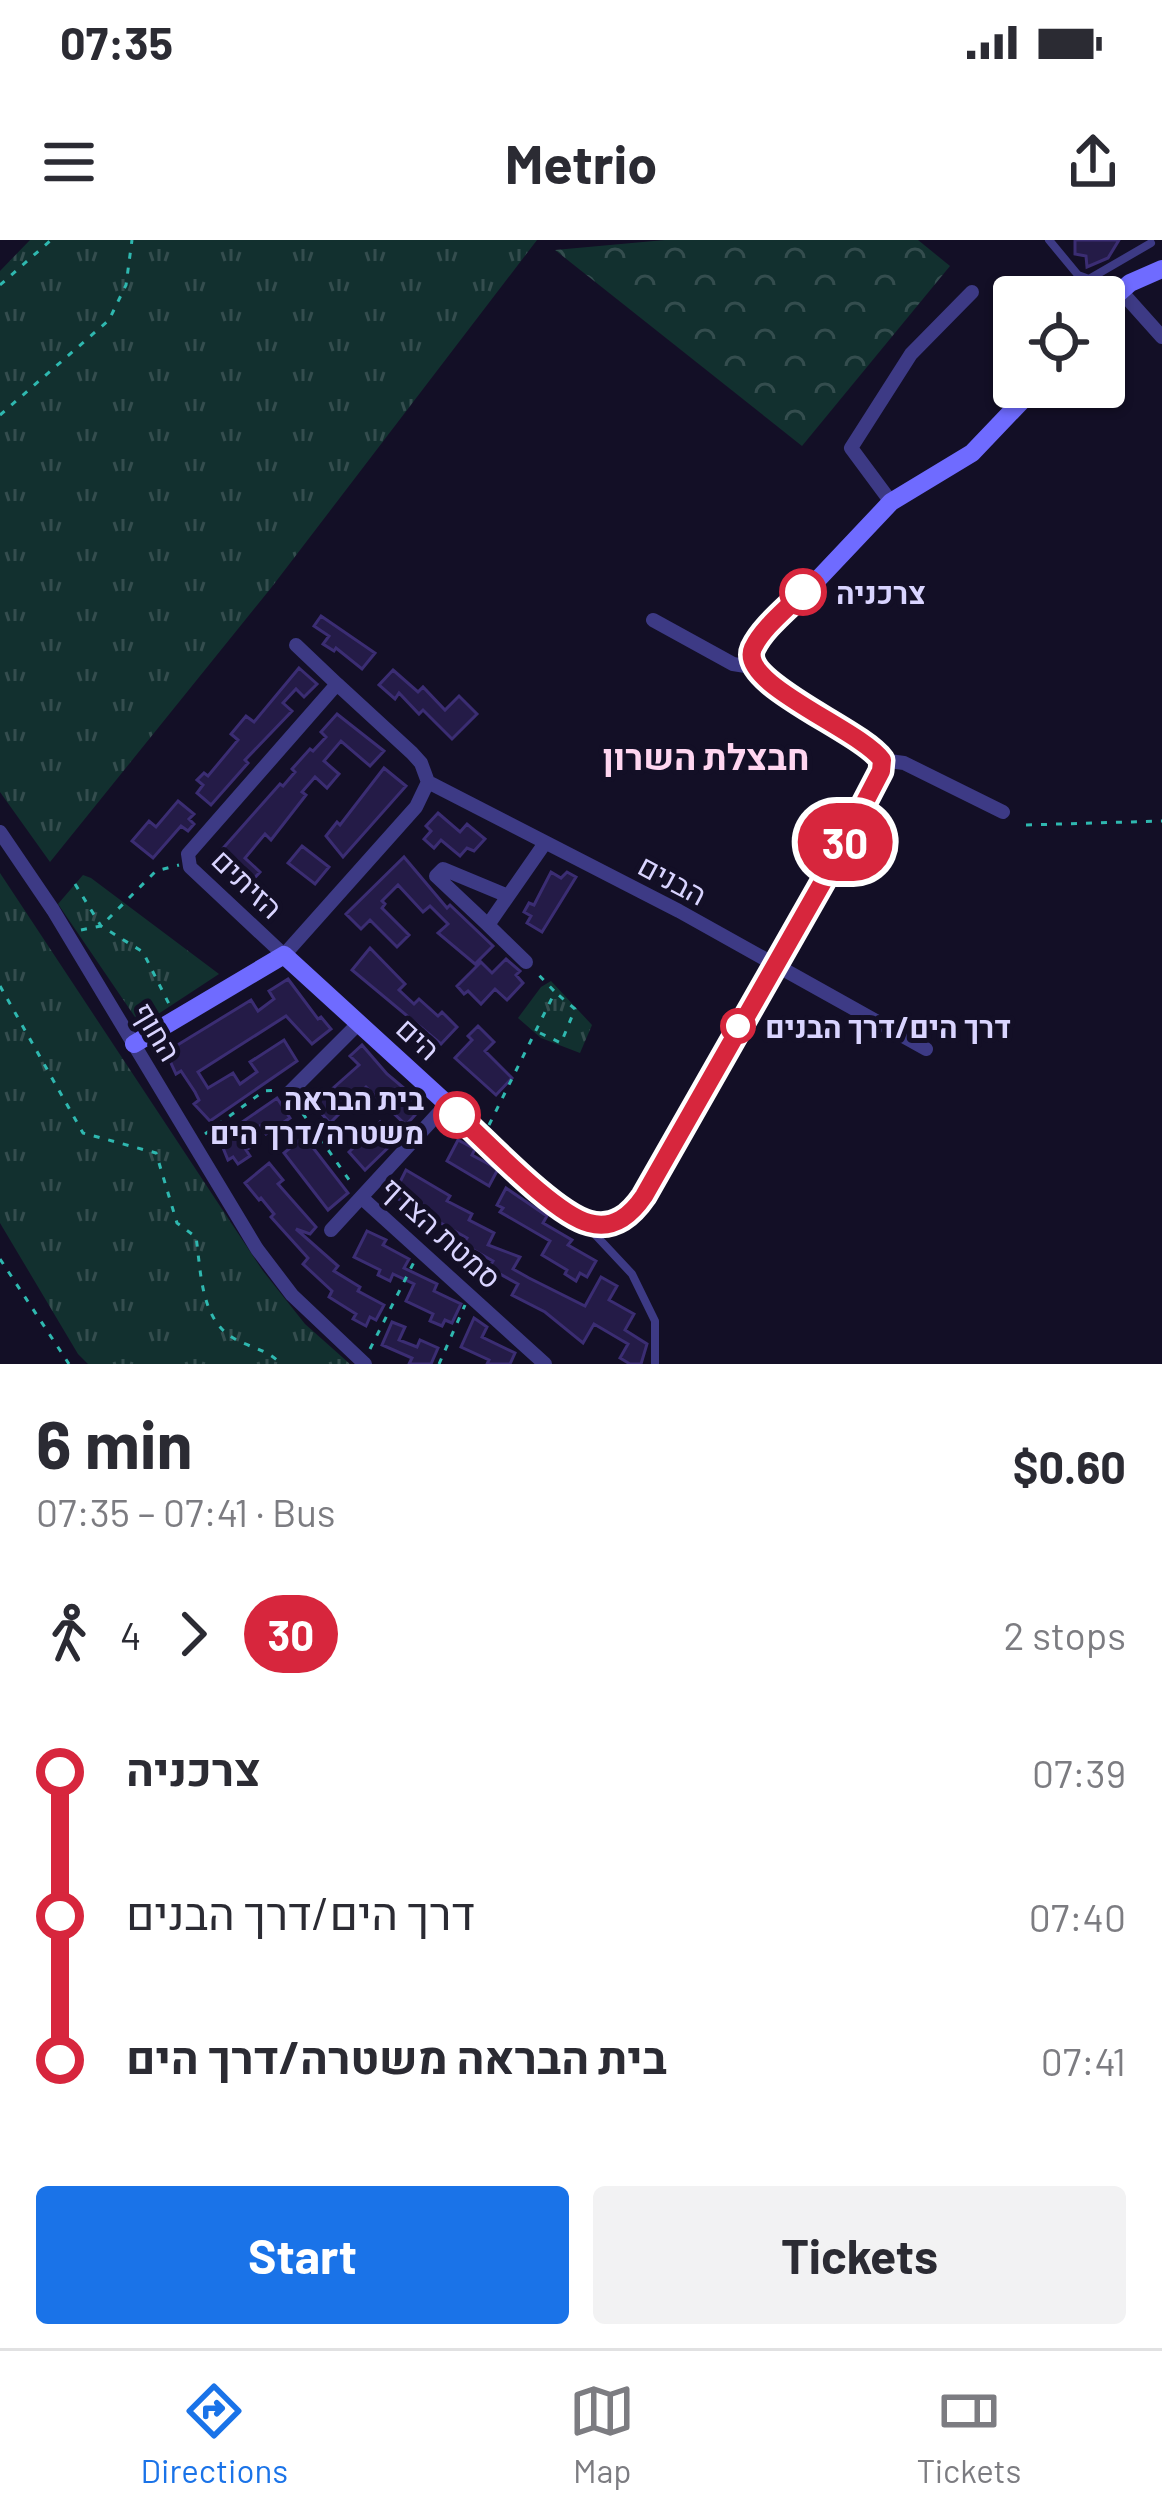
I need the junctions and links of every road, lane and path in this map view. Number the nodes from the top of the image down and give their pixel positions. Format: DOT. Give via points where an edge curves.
graph roads {
  1 [pos="51,240"];
  2 [pos="132,240"];
  3 [pos="1049,240"];
  4 [pos="1151,242"];
  5 [pos="1162,266"];
  6 [pos="0,285"];
  7 [pos="1125,286"];
  8 [pos="972,292"];
  9 [pos="1125,296"];
  10 [pos="1162,337"];
  11 [pos="1015,408"];
  12 [pos="0,415"];
  13 [pos="891,502"];
  14 [pos="652,620"];
  15 [pos="296,645"];
  16 [pos="752,667"];
  17 [pos="337,684"];
  18 [pos="882,760"];
  19 [pos="428,782"];
  20 [pos="1004,812"];
  21 [pos="1162,821"];
  22 [pos="1026,825"];
  23 [pos="0,832"];
  24 [pos="545,843"];
  25 [pos="188,862"];
  26 [pos="75,884"];
  27 [pos="508,896"];
  28 [pos="488,925"];
  29 [pos="101,926"];
  30 [pos="67,933"];
  31 [pos="284,955"];
  32 [pos="526,962"];
  33 [pos="772,967"];
  34 [pos="0,986"];
  35 [pos="555,992"];
  36 [pos="176,1018"];
  37 [pos="358,1022"];
  38 [pos="538,1032"];
  39 [pos="134,1044"];
  40 [pos="926,1049"];
  41 [pos="289,1093"];
  42 [pos="446,1106"];
  43 [pos="482,1138"];
  44 [pos="193,1143"];
  45 [pos="362,1198"];
  46 [pos="586,1223"];
  47 [pos="331,1230"];
  48 [pos="421,1249"];
  49 [pos="0,1259"];
  50 [pos="470,1293"];
  51 [pos="364,1363"];
  52 [pos="69,1364"];
  53 [pos="281,1364"];
  54 [pos="439,1364"];
  55 [pos="545,1364"];
  56 [pos="655,1364"];
  1 -- 6 [label="path"];
  2 -- 12 [label="path" via="126,285 109,320"];
  3 -- 4 [label="lane" via="1090,279"];
  4 -- 5 [label="lane"];
  5 -- 7 [label="street"];
  8 -- 13 [label="street" via="911,354 850,448"];
  9 -- 10 [label="street"];
  11 -- 13 [label="street" via="972,454"];
  13 -- 16 [label="street" via="759,639"];
  14 -- 16 [label="street"];
  15 -- 17 [label="street"];
  16 -- 18 [label="street" via="865,740"];
  17 -- 19 [label="street" via="412,753"];
  17 -- 25 [label="street, הזיתים"];
  18 -- 20 [label="street"];
  18 -- 33 [label="street" via="877,783"];
  19 -- 24 [label="street, הבנים"];
  19 -- 31 [label="street, הזיתים" via="416,807"];
  21 -- 22 [label="path"];
  23 -- 30 [label="street, החוף"];
  24 -- 27 [label="street"];
  24 -- 33 [label="street, הבנים"];
  25 -- 29 [label="path" via="157,872"];
  25 -- 31 [label="street, הזיתים"];
  26 -- 29 [label="path"];
  27 -- 28 [label="street"];
  27 -- 28 [label="street" via="443,869 436,876"];
  28 -- 32 [label="street"];
  29 -- 30 [label="path"];
  29 -- 36 [label="path" via="143,952"];
  30 -- 39 [label="street, החוף"];
  31 -- 36 [label="street"];
  31 -- 37 [label="street, הים"];
  32 -- 35 [label="path"];
  33 -- 40 [label="street, הבנים"];
  33 -- 46 [label="street" via="634,1210 612,1223"];
  34 -- 53 [label="path" via="83,1133 156,1153 177,1223 196,1238 206,1303 229,1335"];
  35 -- 38 [label="path"];
  35 -- 38 [label="path" via="574,1009 561,1043"];
  36 -- 39 [label="street"];
  37 -- 41 [label="street"];
  37 -- 42 [label="street, הים"];
  38 -- 43 [label="path"];
  39 -- 44 [label="street, החוף"];
  41 -- 44 [label="path" via="264,1091"];
  41 -- 45 [label="path, סמטת הצדף"];
  42 -- 43 [label="street, הים"];
  42 -- 45 [label="street"];
  43 -- 46 [label="street, הים"];
  44 -- 51 [label="street, החוף" via="278,1278"];
  45 -- 47 [label="street"];
  45 -- 48 [label="street, סמטת הצדף"];
  46 -- 56 [label="lane" via="640,1290 655,1321"];
  48 -- 50 [label="street, סמטת הצדף"];
  48 -- 51 [label="path"];
  49 -- 52 [label="path"];
  50 -- 54 [label="path"];
  50 -- 55 [label="street, סמטת הצדף"];
}
